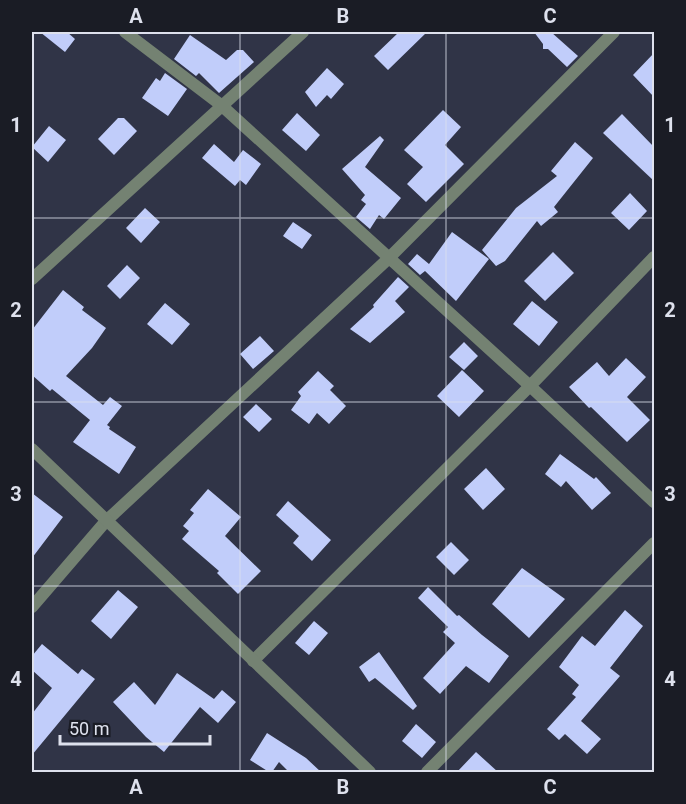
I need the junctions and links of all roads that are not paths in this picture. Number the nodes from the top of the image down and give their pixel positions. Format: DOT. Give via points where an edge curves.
graph roads {
  1 [pos="125,32"];
  2 [pos="303,32"];
  3 [pos="614,32"];
  4 [pos="221,105"];
  5 [pos="654,257"];
  6 [pos="389,258"];
  7 [pos="32,279"];
  8 [pos="530,386"];
  9 [pos="32,449"];
  10 [pos="654,502"];
  11 [pos="106,520"];
  12 [pos="654,543"];
  13 [pos="32,607"];
  14 [pos="253,661"];
  15 [pos="370,772"];
  16 [pos="427,772"];
  1 -- 4 [label="street"];
  2 -- 4 [label="street"];
  3 -- 6 [label="street"];
  4 -- 6 [label="street"];
  4 -- 7 [label="street"];
  5 -- 8 [label="street"];
  6 -- 8 [label="street"];
  6 -- 11 [label="street"];
  8 -- 10 [label="street"];
  8 -- 14 [label="street"];
  9 -- 11 [label="street"];
  11 -- 13 [label="street"];
  11 -- 14 [label="street"];
  12 -- 16 [label="street"];
  14 -- 15 [label="street"];
}
